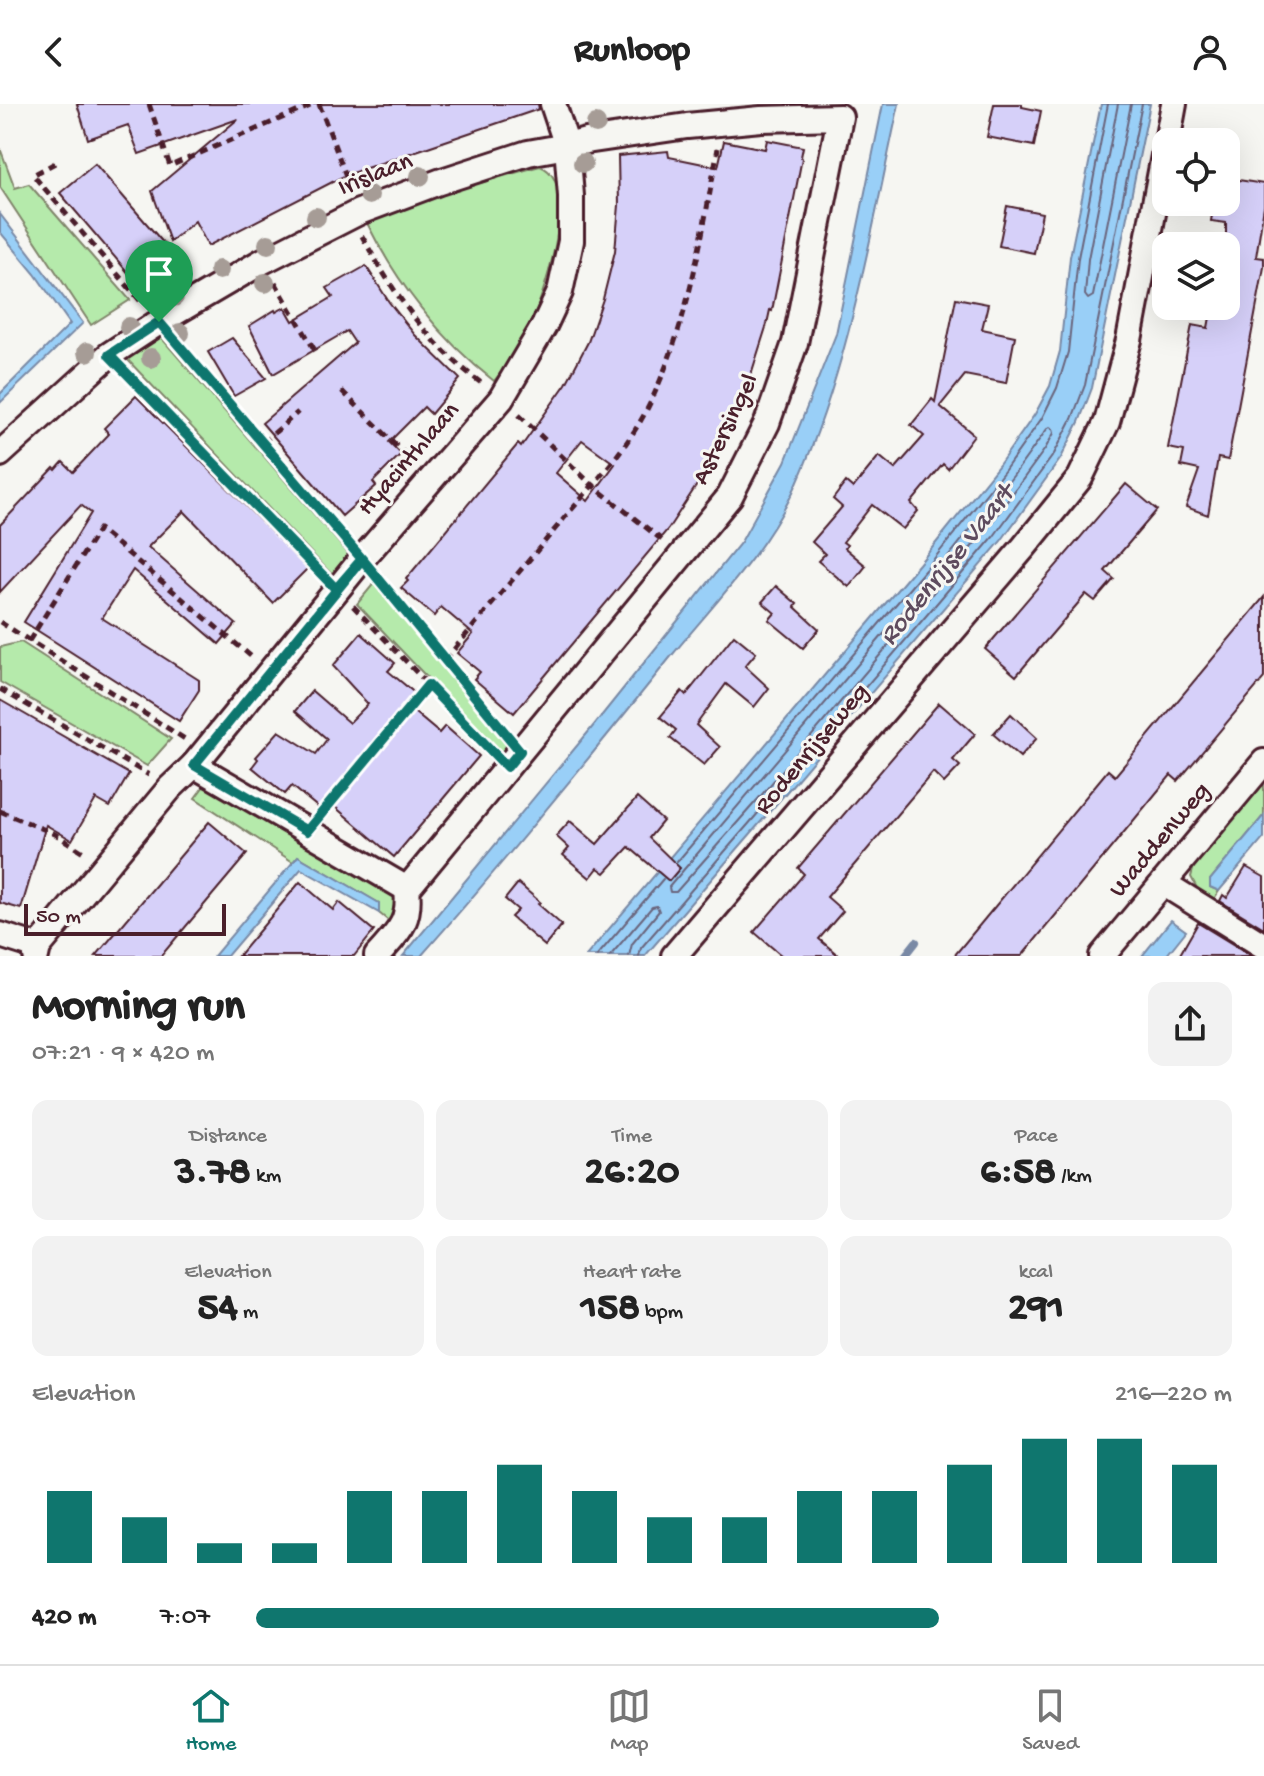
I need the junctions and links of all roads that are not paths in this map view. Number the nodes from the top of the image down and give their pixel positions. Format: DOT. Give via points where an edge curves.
graph roads {
  1 [pos="553,104"];
  2 [pos="1174,104"];
  3 [pos="840,117"];
  4 [pos="1169,128"];
  5 [pos="567,146"];
  6 [pos="1152,216"];
  7 [pos="0,454"];
  8 [pos="199,758"];
  9 [pos="1264,762"];
  10 [pos="1163,883"];
  11 [pos="407,889"];
  12 [pos="0,935"];
  13 [pos="1264,946"];
  14 [pos="37,952"];
  15 [pos="377,956"];
  16 [pos="674,956"];
  17 [pos="1102,956"];
  1 -- 5 [label="street, Hyacinthlaan"];
  2 -- 4 [label="street, Rodenrijseweg"];
  3 -- 5 [label="street, Irislaan" via="723,123"];
  3 -- 11 [label="street, Astersingel" via="795,343 767,423 730,496"];
  5 -- 7 [label="street, Irislaan" via="528,153 359,212 263,261 109,355"];
  5 -- 8 [label="street, Hyacinthlaan" via="571,241 560,292 501,399"];
  6 -- 16 [label="street, Rodenrijseweg" via="1107,422 1080,478"];
  8 -- 11 [label="street" via="307,831"];
  8 -- 14 [label="street, Hyacinthlaan"];
  9 -- 10 [label="street, Waddenweg"];
  10 -- 13 [label="street"];
  10 -- 17 [label="street, Waddenweg"];
  11 -- 15 [label="street" via="408,914"];
  12 -- 14 [label="street, Hyacinthlaan"];
}
